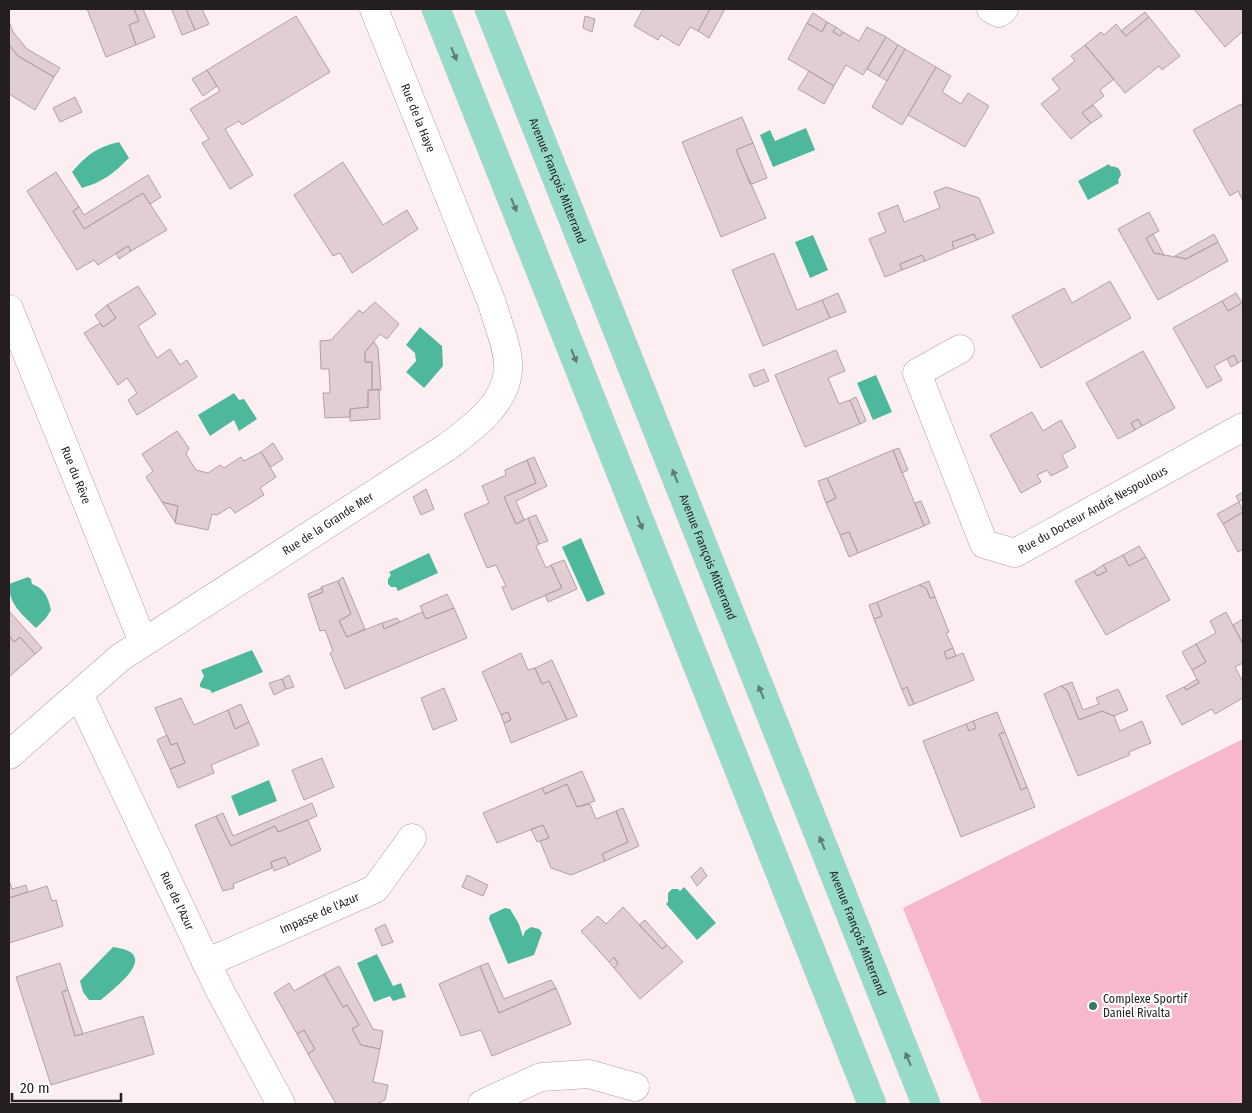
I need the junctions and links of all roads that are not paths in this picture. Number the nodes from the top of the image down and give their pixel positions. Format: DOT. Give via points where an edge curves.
graph roads {
  1 [pos="374,9"];
  2 [pos="436,9"];
  3 [pos="489,9"];
  4 [pos="992,9"];
  5 [pos="1004,9"];
  6 [pos="461,226"];
  7 [pos="9,309"];
  8 [pos="960,348"];
  9 [pos="1243,427"];
  10 [pos="143,642"];
  11 [pos="79,694"];
  12 [pos="9,755"];
  13 [pos="412,838"];
  14 [pos="206,963"];
  15 [pos="634,1087"];
  16 [pos="280,1104"];
  17 [pos="482,1104"];
  18 [pos="872,1104"];
  19 [pos="926,1104"];
  1 -- 6 [label="street, Rue de la Haye"];
  2 -- 18 [label="main road, one-way"];
  19 -- 3 [label="main road, Avenue François Mitterrand, one-way"];
  4 -- 5 [label="street" via="999,13"];
  6 -- 10 [label="street, Rue de la Grande Mer" via="492,303 506,351 508,370 502,390 490,410 447,448"];
  7 -- 10 [label="street, Rue du Rêve"];
  8 -- 9 [label="street, Rue du Docteur André Nespoulous" via="917,373 984,544 1015,553"];
  10 -- 11 [label="street, Rue de la Grande Mer"];
  11 -- 12 [label="street, Rue de la Grande Mer"];
  11 -- 14 [label="street, Rue de l'Azur"];
  13 -- 14 [label="street, Impasse de l'Azur" via="375,889"];
  14 -- 16 [label="street, Rue de l'Azur"];
  15 -- 17 [label="street" via="589,1074 542,1078"];
}
